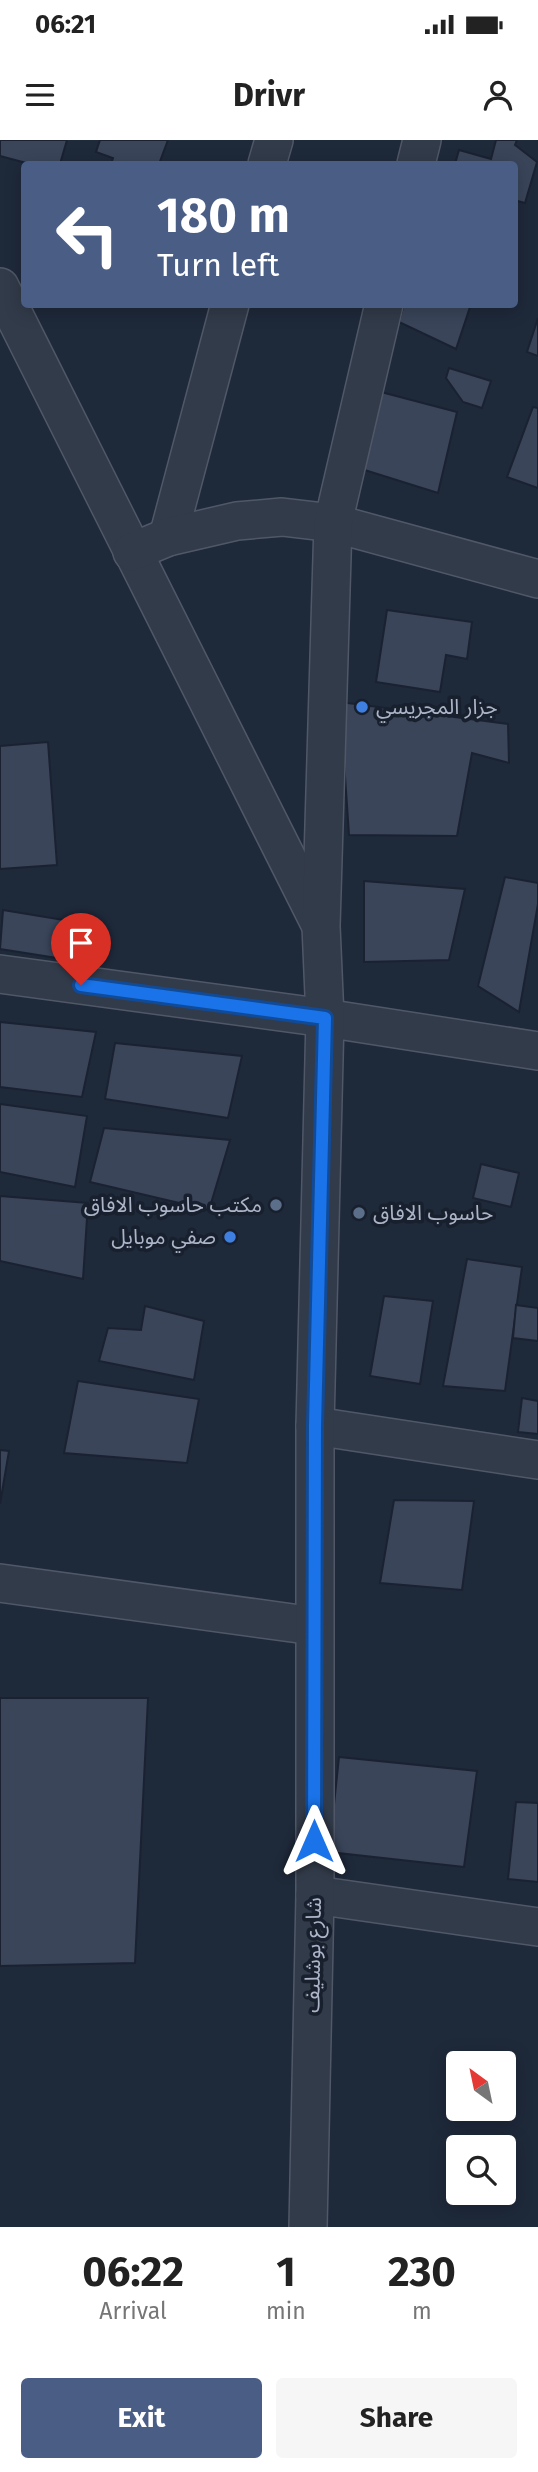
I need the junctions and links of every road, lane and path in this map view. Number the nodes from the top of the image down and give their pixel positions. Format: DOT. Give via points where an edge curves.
graph roads {
  1 [pos="274,140"];
  2 [pos="422,140"];
  3 [pos="268,161"];
  4 [pos="417,161"];
  5 [pos="0,287"];
  6 [pos="229,308"];
  7 [pos="383,308"];
  8 [pos="12,344"];
  9 [pos="333,523"];
  10 [pos="168,537"];
  11 [pos="132,552"];
  12 [pos="538,579"];
  13 [pos="321,926"];
  14 [pos="0,974"];
  15 [pos="325,1018"];
  16 [pos="538,1051"];
  17 [pos="315,1426"];
  18 [pos="538,1460"];
  19 [pos="0,1583"];
  20 [pos="314,1626"];
  21 [pos="314,1895"];
  22 [pos="538,1927"];
  23 [pos="307,2227"];
  1 -- 3 [label="street"];
  2 -- 4 [label="street"];
  5 -- 8 [label="street"];
  6 -- 10 [label="street"];
  7 -- 9 [label="street, شارع بوشليف"];
  8 -- 11 [label="street"];
  9 -- 10 [label="street" via="282,517 237,521"];
  9 -- 12 [label="street"];
  9 -- 13 [label="street, شارع بوشليف"];
  10 -- 11 [label="street"];
  11 -- 13 [label="street"];
  13 -- 15 [label="street, شارع بوشليف"];
  14 -- 15 [label="street"];
  15 -- 16 [label="street"];
  15 -- 17 [label="street, شارع بوشليف"];
  17 -- 18 [label="street"];
  17 -- 20 [label="street, شارع بوشليف"];
  19 -- 20 [label="street"];
  20 -- 21 [label="street, شارع بوشليف"];
  21 -- 22 [label="street"];
  21 -- 23 [label="street, شارع بوشليف"];
}
